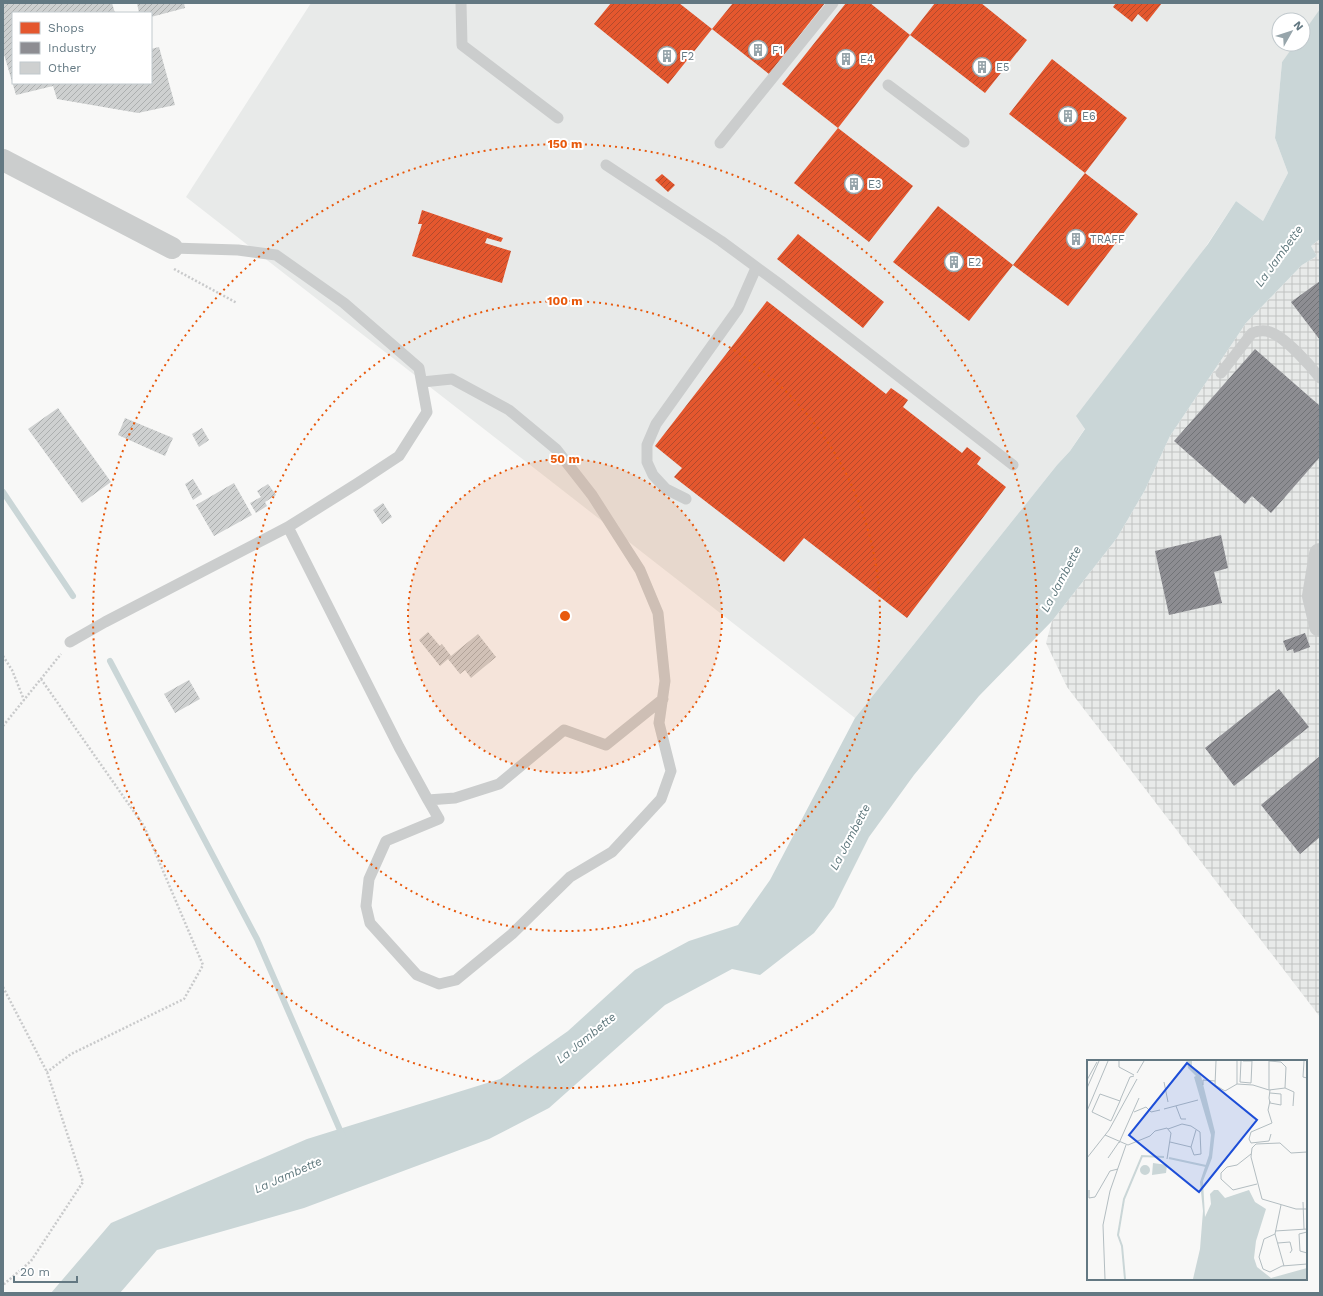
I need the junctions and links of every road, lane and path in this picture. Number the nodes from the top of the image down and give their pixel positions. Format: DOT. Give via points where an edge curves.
graph roads {
  1 [pos="461,3"];
  2 [pos="833,3"];
  3 [pos="888,85"];
  4 [pos="558,118"];
  5 [pos="964,142"];
  6 [pos="720,143"];
  7 [pos="3,160"];
  8 [pos="606,165"];
  9 [pos="172,248"];
  10 [pos="756,268"];
  11 [pos="1222,373"];
  12 [pos="1320,378"];
  13 [pos="422,382"];
  14 [pos="1013,465"];
  15 [pos="686,499"];
  16 [pos="288,527"];
  17 [pos="1320,554"];
  18 [pos="1320,626"];
  19 [pos="70,642"];
  20 [pos="3,656"];
  21 [pos="41,679"];
  22 [pos="663,699"];
  23 [pos="25,700"];
  24 [pos="3,726"];
  25 [pos="428,800"];
  26 [pos="3,987"];
  27 [pos="47,1072"];
  28 [pos="3,1285"];
  1 -- 4 [label="lane" via="462,45"];
  2 -- 6 [label="lane"];
  3 -- 5 [label="lane"];
  7 -- 9 [label="street"];
  8 -- 10 [label="lane" via="721,241"];
  9 -- 13 [label="lane" via="238,250 276,255 344,303 419,368"];
  10 -- 14 [label="lane"];
  10 -- 15 [label="lane" via="738,309 656,424 647,445 647,462 653,475 666,489"];
  11 -- 12 [label="lane" via="1252,334 1258,331 1278,336"];
  13 -- 16 [label="lane" via="427,412 399,456"];
  13 -- 22 [label="lane" via="452,379 509,410 556,449 592,495 640,570 658,613 665,681"];
  16 -- 19 [label="lane"];
  16 -- 25 [label="lane"];
  17 -- 18 [label="street" via="1313,596"];
  19 -- 21 [label="path"];
  20 -- 23 [label="path"];
  21 -- 23 [label="path"];
  21 -- 27 [label="path" via="144,826 203,965 184,999 71,1054"];
  22 -- 25 [label="lane" via="606,745 564,730 499,784 455,798"];
  22 -- 25 [label="lane" via="660,723 671,771 661,799 612,852 570,877 512,934 456,980 439,984 417,975 370,923 366,906 369,879 386,841 439,819"];
  23 -- 24 [label="path"];
  26 -- 27 [label="path"];
  27 -- 28 [label="path" via="83,1182 31,1261"];
}
